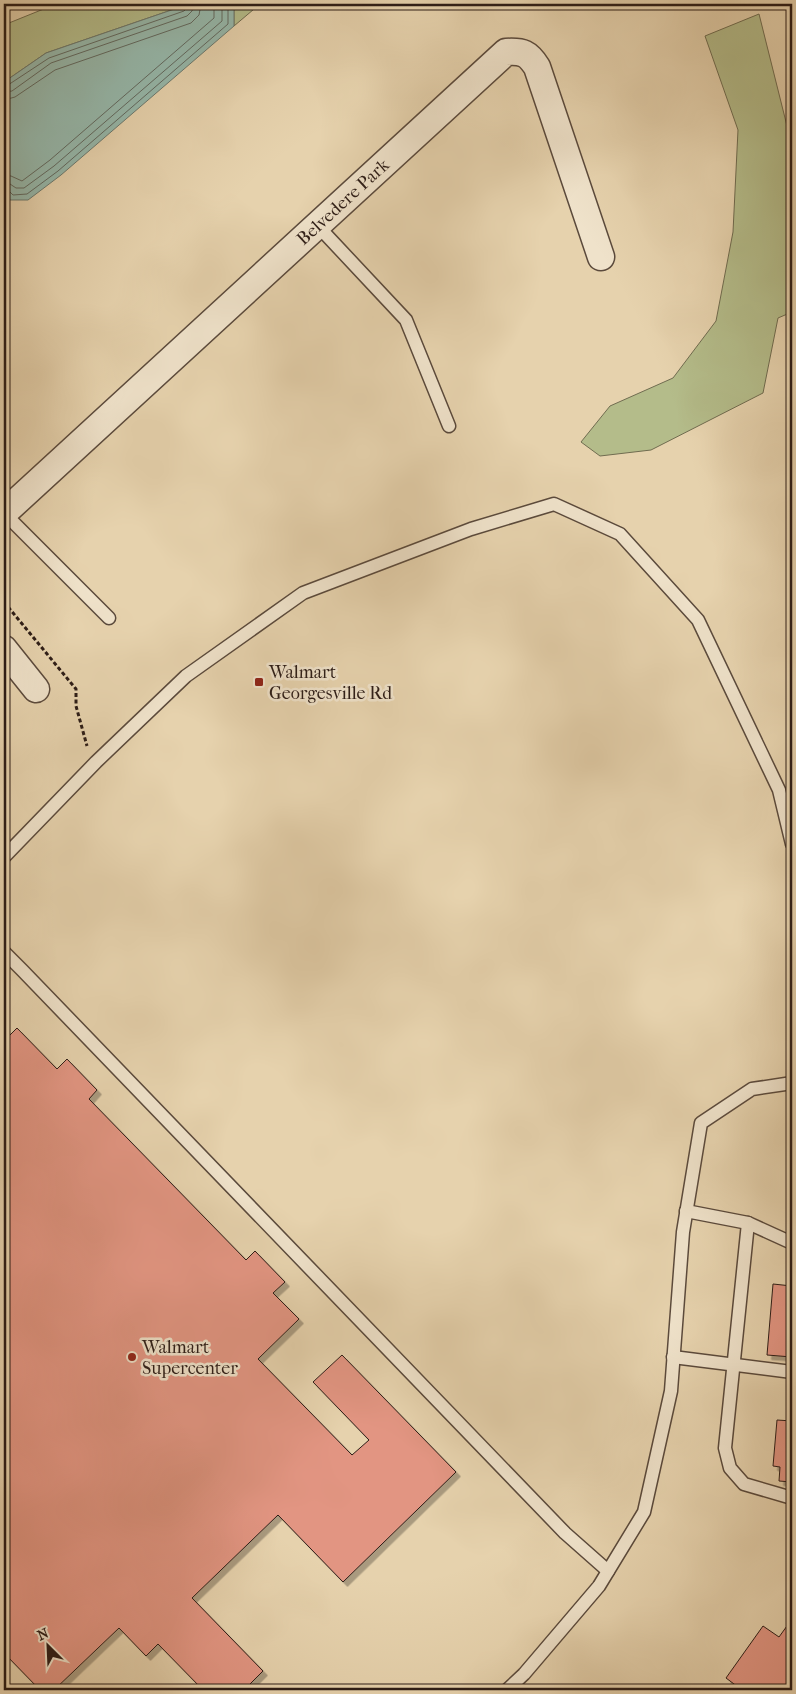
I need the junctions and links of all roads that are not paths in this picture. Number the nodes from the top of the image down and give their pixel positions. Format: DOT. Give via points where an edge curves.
graph roads {
  1 [pos="317,226"];
  2 [pos="601,257"];
  3 [pos="449,426"];
  4 [pos="4,513"];
  5 [pos="109,618"];
  6 [pos="4,649"];
  7 [pos="36,689"];
  8 [pos="792,844"];
  9 [pos="4,857"];
  10 [pos="4,952"];
  11 [pos="792,1082"];
  12 [pos="686,1211"];
  13 [pos="748,1224"];
  14 [pos="792,1243"];
  15 [pos="673,1357"];
  16 [pos="735,1365"];
  17 [pos="792,1372"];
  18 [pos="792,1498"];
  19 [pos="608,1571"];
  20 [pos="507,1690"];
  1 -- 2 [label="street, Belvedere Park" via="506,52 519,51 530,56 537,67"];
  1 -- 3 [label="lane" via="406,320"];
  1 -- 4 [label="street, Belvedere Park"];
  4 -- 5 [label="lane"];
  6 -- 7 [label="street"];
  8 -- 9 [label="lane" via="779,790 698,620 620,534 554,504 471,528 303,593 186,676"];
  10 -- 19 [label="lane" via="565,1533"];
  11 -- 12 [label="lane" via="752,1089 701,1123"];
  12 -- 13 [label="lane"];
  12 -- 15 [label="lane"];
  13 -- 14 [label="lane"];
  13 -- 16 [label="lane"];
  15 -- 16 [label="lane"];
  15 -- 19 [label="lane" via="671,1391 644,1512"];
  16 -- 17 [label="lane"];
  16 -- 18 [label="lane" via="725,1448 730,1468 744,1484"];
  19 -- 20 [label="lane" via="599,1586"];
}
